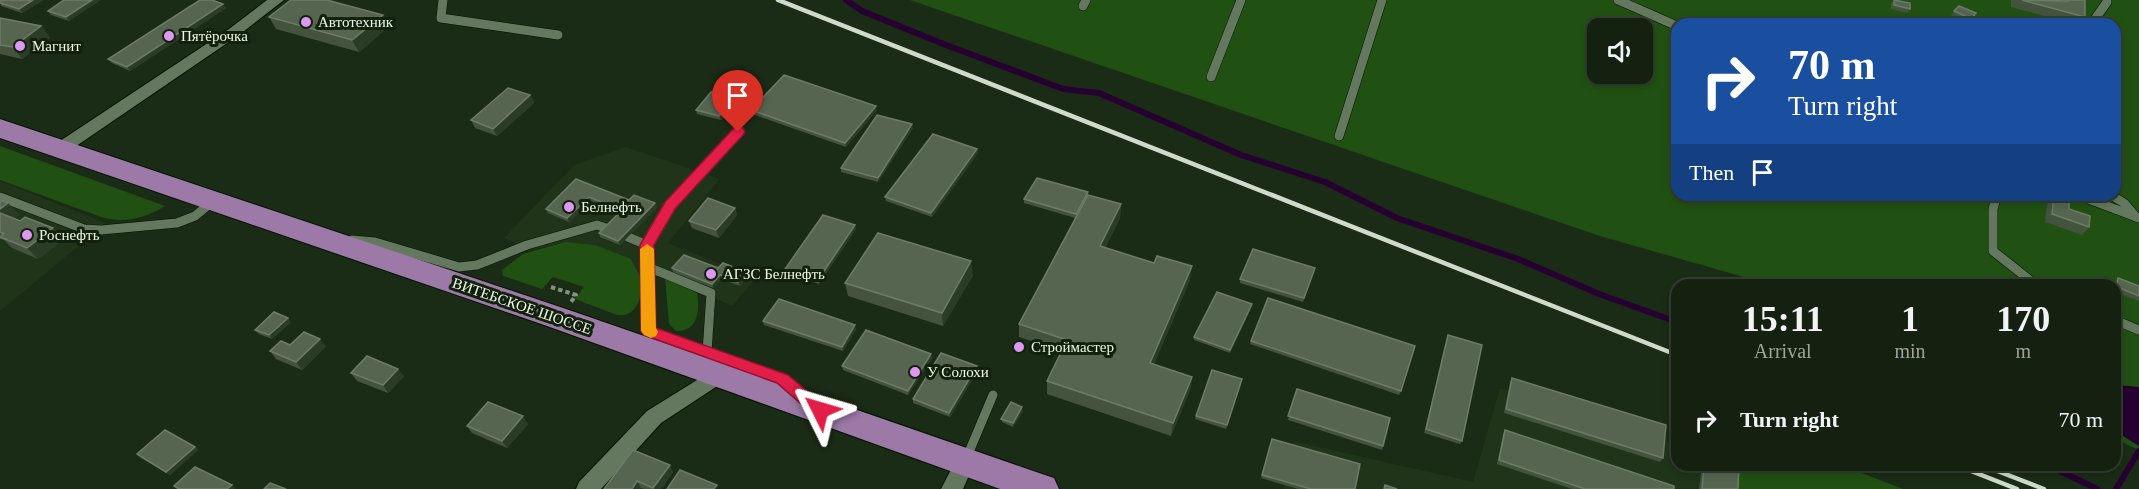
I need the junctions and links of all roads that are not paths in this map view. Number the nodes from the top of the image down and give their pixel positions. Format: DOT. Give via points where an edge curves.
graph roads {
  1 [pos="277,0"];
  2 [pos="443,0"];
  3 [pos="1241,0"];
  4 [pos="1382,0"];
  5 [pos="1618,0"];
  6 [pos="2107,2"];
  7 [pos="2096,18"];
  8 [pos="1671,23"];
  9 [pos="558,35"];
  10 [pos="1211,77"];
  11 [pos="0,128"];
  12 [pos="738,132"];
  13 [pos="1339,136"];
  14 [pos="60,149"];
  15 [pos="0,197"];
  16 [pos="213,201"];
  17 [pos="1996,201"];
  18 [pos="2093,201"];
  19 [pos="2121,201"];
  20 [pos="2137,218"];
  21 [pos="609,229"];
  22 [pos="322,237"];
  23 [pos="628,237"];
  24 [pos="647,245"];
  25 [pos="648,267"];
  26 [pos="2028,279"];
  27 [pos="2121,323"];
  28 [pos="2139,330"];
  29 [pos="712,363"];
  30 [pos="993,394"];
  31 [pos="959,475"];
  32 [pos="587,489"];
  33 [pos="1042,489"];
  1 -- 14 [label="street"];
  2 -- 9 [label="lane" via="441,18"];
  3 -- 10 [label="lane"];
  4 -- 13 [label="lane"];
  5 -- 8 [label="lane"];
  6 -- 7 [label="lane"];
  11 -- 14 [label="main road, ВИТЕБСКОЕ ШОССЕ"];
  12 -- 24 [label="lane" via="670,205"];
  14 -- 16 [label="main road, ВИТЕБСКОЕ ШОССЕ"];
  15 -- 16 [label="lane" via="84,229 101,230 177,223 195,216"];
  16 -- 22 [label="main road, ВИТЕБСКОЕ ШОССЕ"];
  17 -- 26 [label="lane" via="1993,252"];
  18 -- 20 [label="lane"];
  19 -- 20 [label="lane"];
  21 -- 22 [label="lane" via="597,225 527,244 477,265 459,267 375,243"];
  22 -- 29 [label="main road, ВИТЕБСКОЕ ШОССЕ"];
  23 -- 24 [label="lane"];
  24 -- 25 [label="lane"];
  25 -- 29 [label="lane" via="649,331"];
  25 -- 29 [label="lane" via="711,293"];
  27 -- 28 [label="lane"];
  29 -- 31 [label="main road, ВИТЕБСКОЕ ШОССЕ"];
  29 -- 32 [label="street" via="654,417"];
  30 -- 31 [label="lane"];
  31 -- 33 [label="main road, ВИТЕБСКОЕ ШОССЕ"];
}
